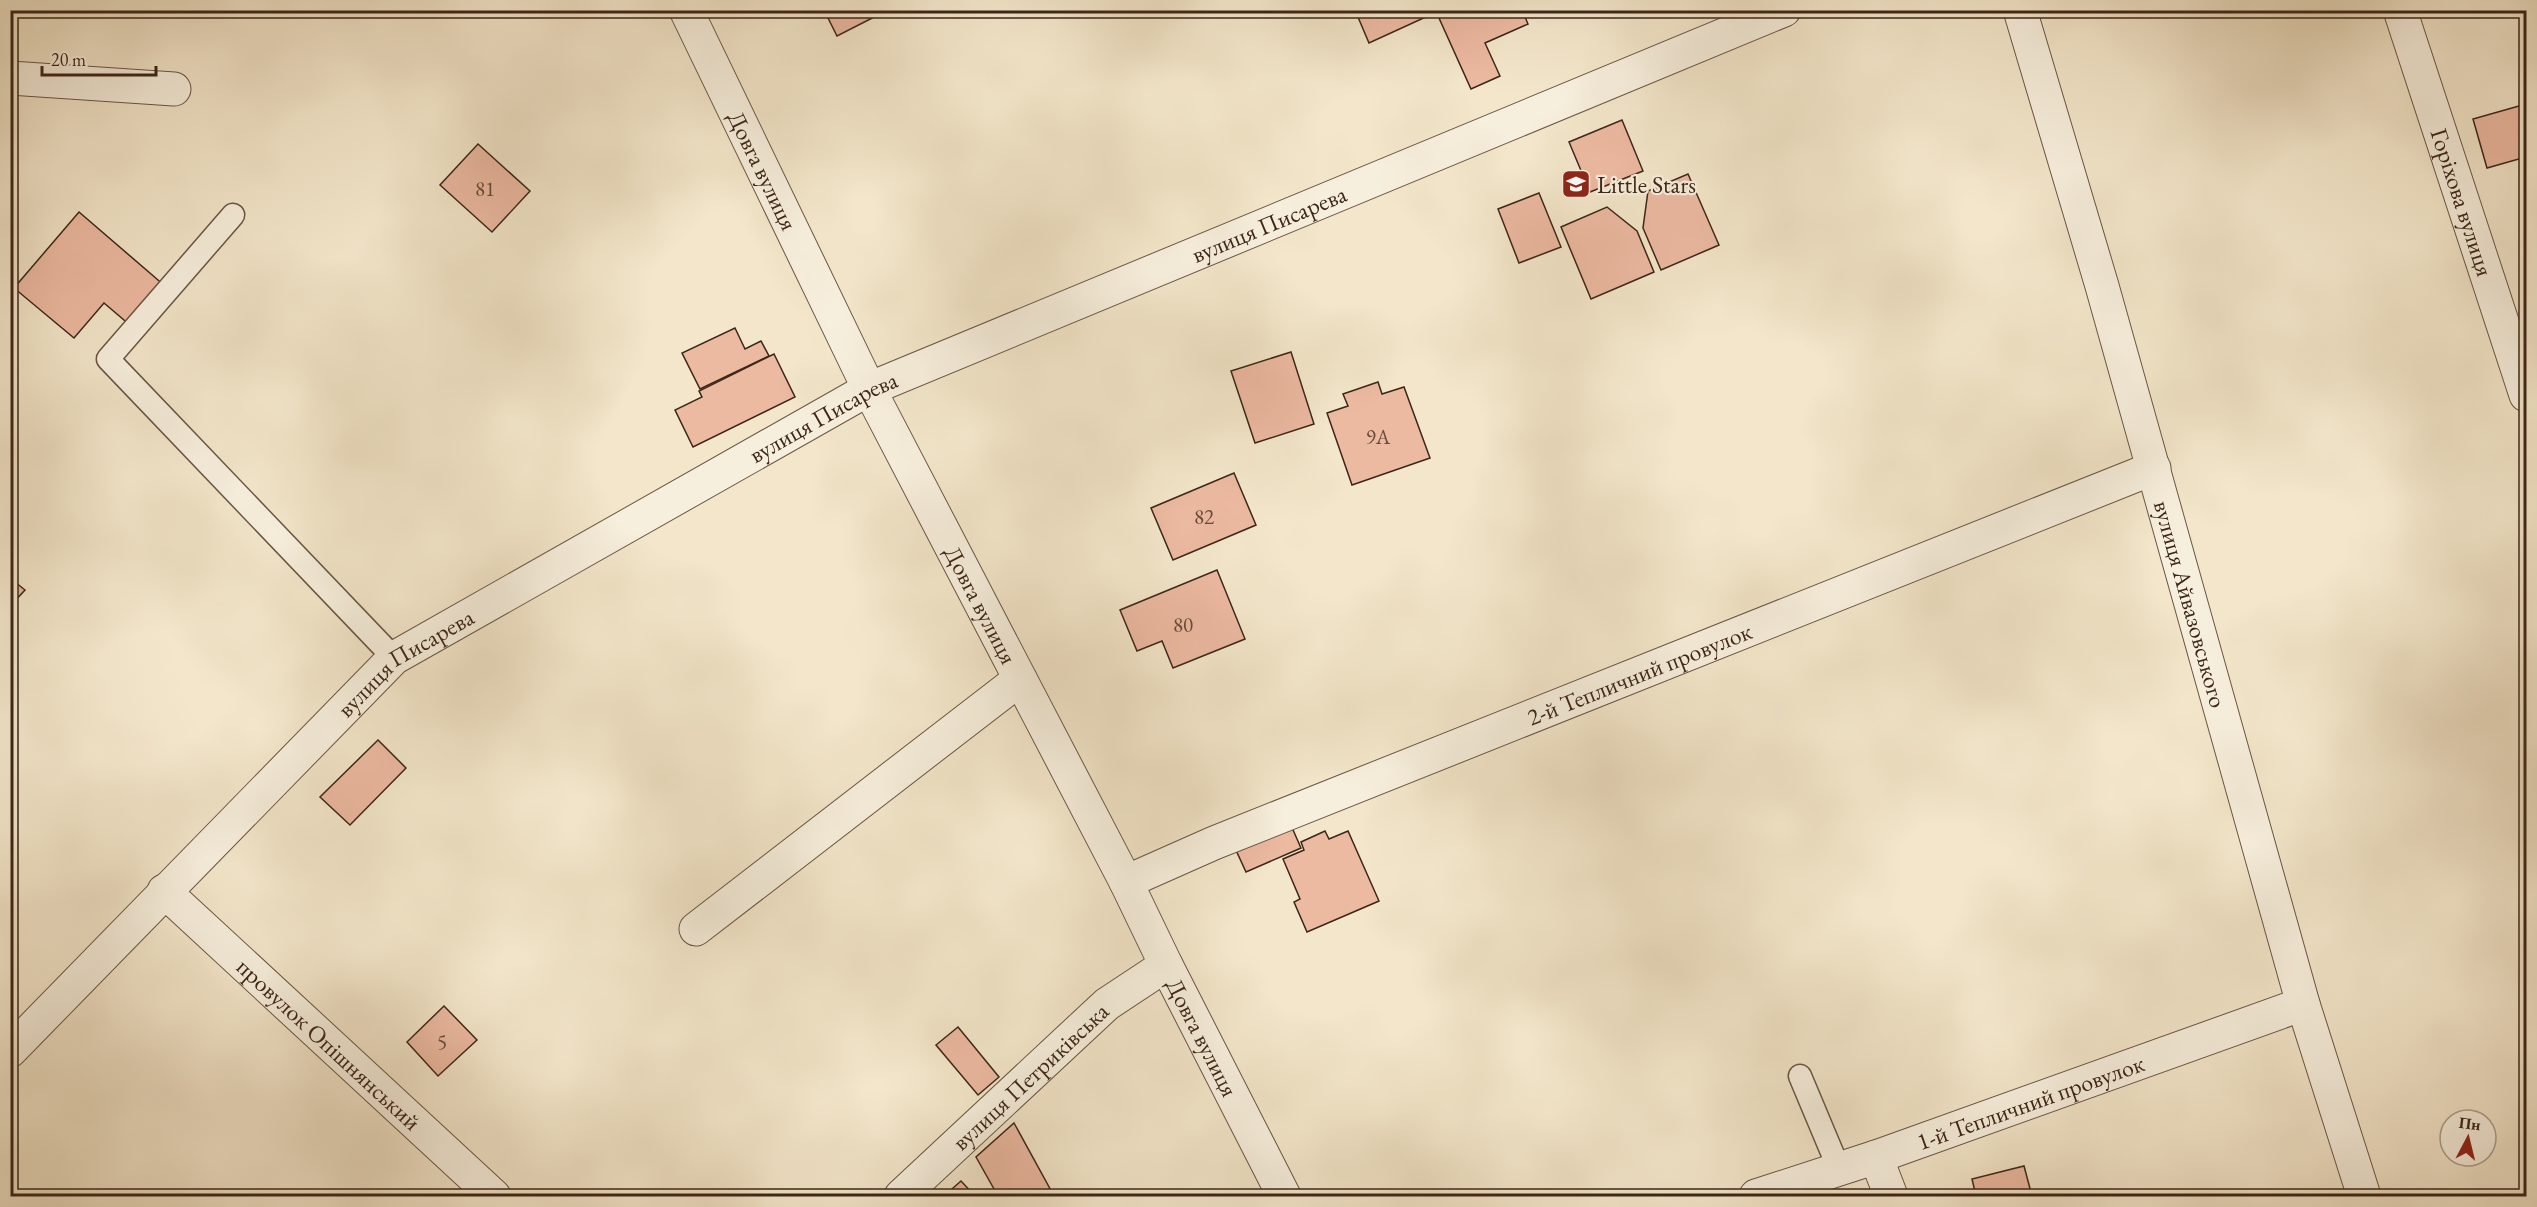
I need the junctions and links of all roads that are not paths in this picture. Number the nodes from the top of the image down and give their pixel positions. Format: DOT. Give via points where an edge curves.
graph roads {
  1 [pos="686,10"];
  2 [pos="1784,10"];
  3 [pos="2020,10"];
  4 [pos="2400,10"];
  5 [pos="10,78"];
  6 [pos="174,89"];
  7 [pos="233,215"];
  8 [pos="869,389"];
  9 [pos="2526,395"];
  10 [pos="2154,468"];
  11 [pos="394,658"];
  12 [pos="1020,679"];
  13 [pos="1126,882"];
  14 [pos="164,891"];
  15 [pos="696,929"];
  16 [pos="1166,966"];
  17 [pos="2303,1004"];
  18 [pos="10,1051"];
  19 [pos="1800,1076"];
  20 [pos="1876,1157"];
  21 [pos="1839,1169"];
  22 [pos="494,1197"];
  23 [pos="901,1197"];
  24 [pos="1284,1197"];
  25 [pos="1756,1197"];
  26 [pos="1891,1197"];
  27 [pos="2364,1197"];
  1 -- 8 [label="street, Довга вулиця"];
  2 -- 8 [label="street, вулиця Писарева"];
  3 -- 10 [label="street, вулиця Айвазовського"];
  4 -- 9 [label="street, Горіхова вулиця"];
  5 -- 6 [label="street"];
  7 -- 11 [label="lane" via="108,358"];
  8 -- 11 [label="street, вулиця Писарева"];
  8 -- 12 [label="street, Довга вулиця"];
  10 -- 13 [label="street, 2-й Тепличний провулок" via="1214,843"];
  10 -- 17 [label="street, вулиця Айвазовського"];
  11 -- 14 [label="street, вулиця Писарева"];
  12 -- 13 [label="street, Довга вулиця"];
  12 -- 15 [label="street"];
  13 -- 16 [label="street, Довга вулиця"];
  14 -- 18 [label="street, вулиця Писарева"];
  14 -- 22 [label="street, провулок Опішнянський"];
  16 -- 23 [label="street, вулиця Петриківська" via="1107,1004"];
  16 -- 24 [label="street, Довга вулиця"];
  17 -- 20 [label="street, 1-й Тепличний провулок"];
  17 -- 27 [label="street, вулиця Айвазовського"];
  19 -- 21 [label="lane"];
  20 -- 21 [label="street, 1-й Тепличний провулок"];
  20 -- 26 [label="street"];
  21 -- 25 [label="street, 1-й Тепличний провулок"];
}
